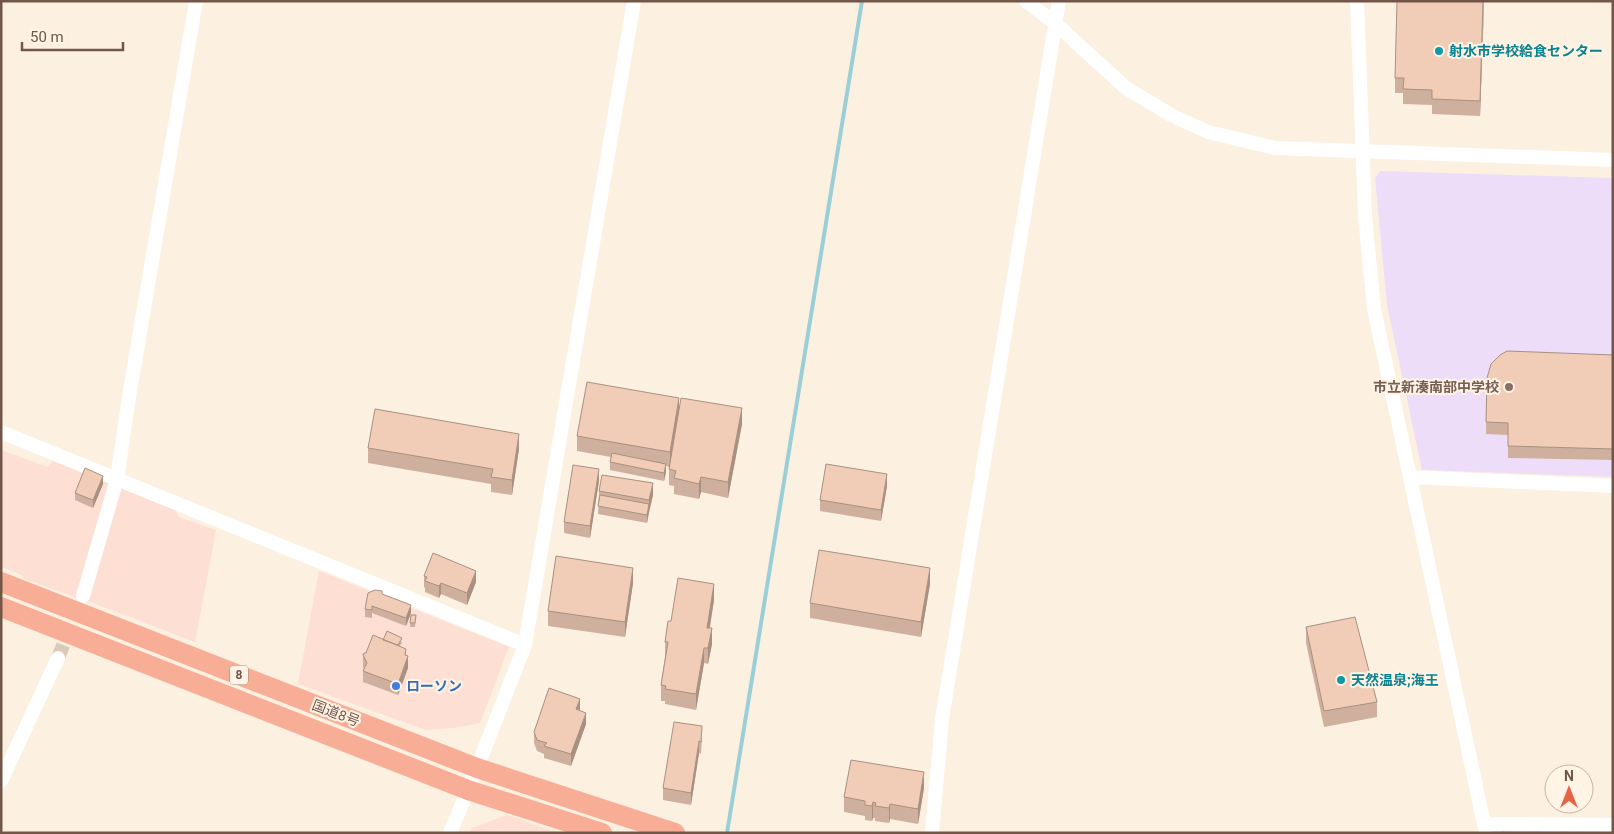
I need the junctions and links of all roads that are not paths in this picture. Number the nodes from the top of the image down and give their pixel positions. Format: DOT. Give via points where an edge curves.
graph roads {
  1 [pos="196,1"];
  2 [pos="634,1"];
  3 [pos="1026,1"];
  4 [pos="1059,1"];
  5 [pos="1357,1"];
  6 [pos="1056,24"];
  7 [pos="1362,151"];
  8 [pos="1613,160"];
  9 [pos="1,432"];
  10 [pos="1410,477"];
  11 [pos="117,478"];
  12 [pos="1613,486"];
  13 [pos="1,582"];
  14 [pos="83,596"];
  15 [pos="1,607"];
  16 [pos="525,645"];
  17 [pos="58,658"];
  18 [pos="477,768"];
  19 [pos="1,781"];
  20 [pos="468,790"];
  21 [pos="1613,825"];
  22 [pos="1486,828"];
  23 [pos="450,833"];
  24 [pos="602,833"];
  25 [pos="675,833"];
  26 [pos="932,833"];
  1 -- 11 [label="street"];
  2 -- 16 [label="street"];
  3 -- 6 [label="street"];
  4 -- 6 [label="street"];
  5 -- 7 [label="street"];
  6 -- 7 [label="street" via="1126,88 1171,115 1208,132 1275,148"];
  6 -- 26 [label="street" via="942,719"];
  7 -- 8 [label="street"];
  7 -- 10 [label="street" via="1374,309"];
  9 -- 11 [label="street"];
  10 -- 12 [label="street"];
  10 -- 22 [label="street"];
  11 -- 14 [label="street"];
  11 -- 16 [label="street"];
  13 -- 18 [label="highway, 国道8号 / 8"];
  15 -- 20 [label="highway, 国道8号 / 8"];
  16 -- 18 [label="street"];
  17 -- 19 [label="street"];
  18 -- 20 [label="street"];
  18 -- 25 [label="highway, 国道8号 / 8"];
  20 -- 23 [label="street"];
  20 -- 24 [label="highway, 国道8号 / 8"];
  21 -- 22 [label="street"];
}
